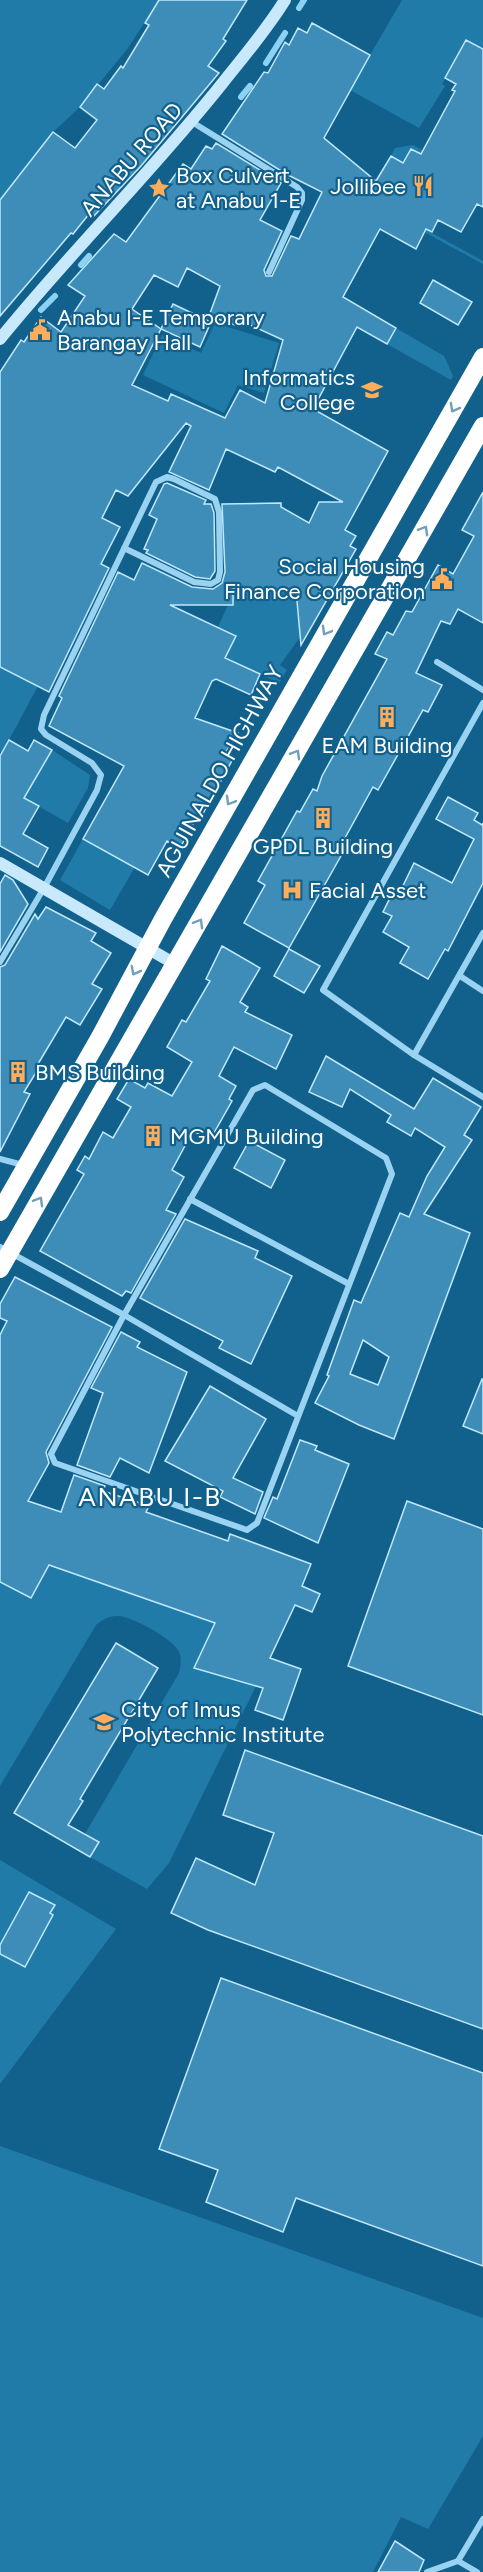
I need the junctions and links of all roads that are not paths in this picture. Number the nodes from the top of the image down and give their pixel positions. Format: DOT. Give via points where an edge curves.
graph roads {
  1 [pos="285,0"];
  2 [pos="192,122"];
  3 [pos="269,272"];
  4 [pos="0,339"];
  5 [pos="483,357"];
  6 [pos="483,426"];
  7 [pos="124,548"];
  8 [pos="437,662"];
  9 [pos="483,690"];
  10 [pos="483,703"];
  11 [pos="0,863"];
  12 [pos="44,888"];
  13 [pos="483,933"];
  14 [pos="147,948"];
  15 [pos="0,962"];
  16 [pos="175,964"];
  17 [pos="460,976"];
  18 [pos="483,991"];
  19 [pos="100,1037"];
  20 [pos="125,1051"];
  21 [pos="414,1054"];
  22 [pos="483,1097"];
  23 [pos="0,1159"];
  24 [pos="27,1166"];
  25 [pos="190,1199"];
  26 [pos="0,1212"];
  27 [pos="5,1249"];
  28 [pos="0,1269"];
  29 [pos="349,1284"];
  30 [pos="124,1315"];
  31 [pos="298,1416"];
  32 [pos="483,2519"];
  33 [pos="458,2561"];
  34 [pos="427,2572"];
  35 [pos="477,2572"];
  1 -- 2 [label="street, ANABU ROAD"];
  2 -- 3 [label="street" via="302,193"];
  2 -- 4 [label="street, ANABU ROAD"];
  5 -- 14 [label="highway, AGUINALDO HIGHWAY, one-way"];
  16 -- 6 [label="highway, one-way"];
  7 -- 7 [label="street" via="194,582 211,584 218,580 220,572 216,499 174,479 160,479"];
  7 -- 12 [label="street" via="41,722 46,735 92,763 101,775"];
  8 -- 9 [label="street"];
  10 -- 21 [label="street" via="322,990"];
  11 -- 12 [label="street"];
  12 -- 14 [label="street"];
  12 -- 15 [label="street"];
  13 -- 17 [label="street"];
  14 -- 16 [label="street"];
  14 -- 19 [label="highway, AGUINALDO HIGHWAY, one-way"];
  16 -- 20 [label="highway"];
  17 -- 18 [label="street"];
  17 -- 21 [label="street"];
  19 -- 20 [label="highway"];
  19 -- 24 [label="highway, AGUINALDO HIGHWAY"];
  27 -- 20 [label="highway, one-way"];
  21 -- 22 [label="street"];
  23 -- 24 [label="street"];
  24 -- 26 [label="highway, AGUINALDO HIGHWAY"];
  25 -- 29 [label="street"];
  25 -- 29 [label="street" via="253,1090 260,1085 269,1087 381,1155 391,1166 390,1180"];
  25 -- 30 [label="street"];
  27 -- 28 [label="highway"];
  27 -- 30 [label="street"];
  29 -- 31 [label="street"];
  30 -- 31 [label="street"];
  30 -- 31 [label="street" via="52,1450 55,1463 247,1530 256,1523"];
  32 -- 33 [label="street"];
  33 -- 34 [label="street"];
  33 -- 35 [label="street"];
}
